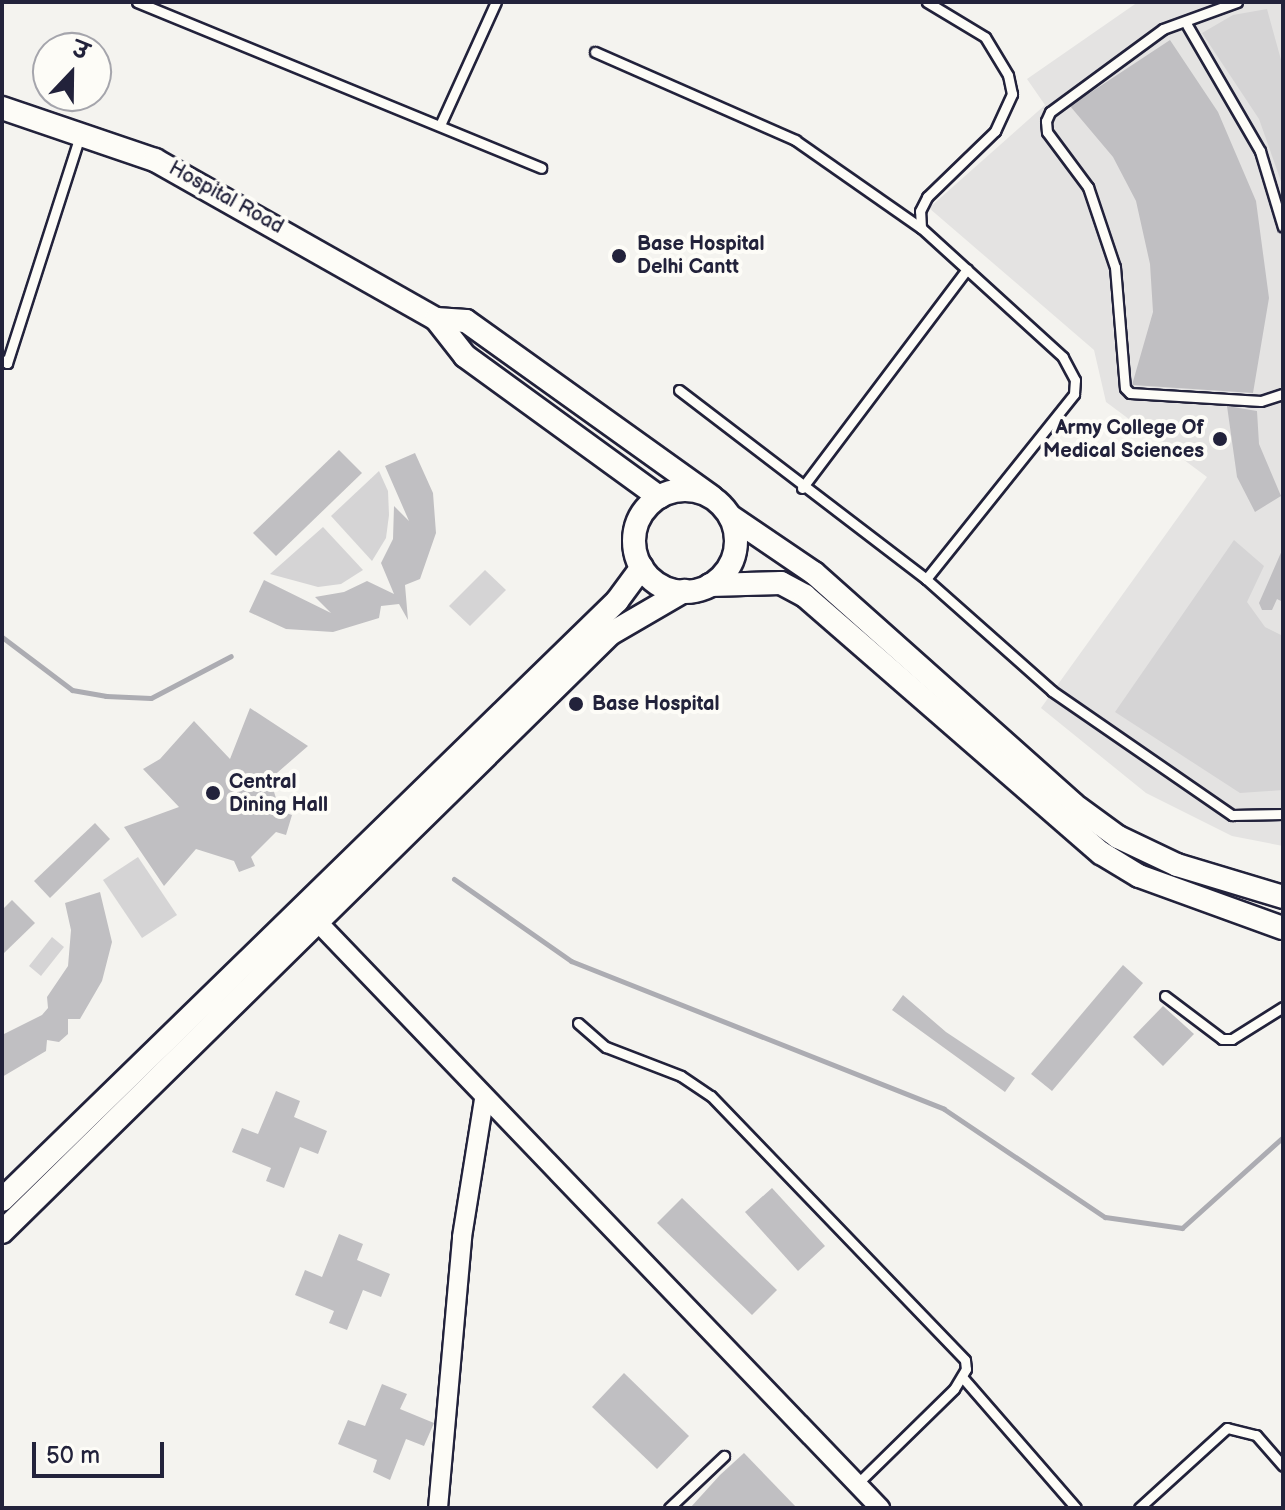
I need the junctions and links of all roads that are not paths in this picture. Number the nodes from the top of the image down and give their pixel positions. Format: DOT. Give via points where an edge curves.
graph roads {
  1 [pos="137,2"];
  2 [pos="496,2"];
  3 [pos="927,2"];
  4 [pos="1237,2"];
  5 [pos="1187,25"];
  6 [pos="595,52"];
  7 [pos="2,108"];
  8 [pos="441,123"];
  9 [pos="80,134"];
  10 [pos="541,168"];
  11 [pos="1283,227"];
  12 [pos="921,228"];
  13 [pos="967,269"];
  14 [pos="436,319"];
  15 [pos="2,360"];
  16 [pos="679,390"];
  17 [pos="1283,394"];
  18 [pos="802,488"];
  19 [pos="659,497"];
  20 [pos="712,497"];
  21 [pos="730,516"];
  22 [pos="642,567"];
  23 [pos="926,579"];
  24 [pos="710,585"];
  25 [pos="684,591"];
  26 [pos="1283,814"];
  27 [pos="1283,897"];
  28 [pos="310,914"];
  29 [pos="1283,928"];
  30 [pos="1165,996"];
  31 [pos="1283,1007"];
  32 [pos="578,1023"];
  33 [pos="484,1099"];
  34 [pos="2,1200"];
  35 [pos="2,1232"];
  36 [pos="963,1378"];
  37 [pos="724,1456"];
  38 [pos="1283,1466"];
  39 [pos="857,1484"];
  40 [pos="438,1508"];
  41 [pos="669,1508"];
  42 [pos="880,1508"];
  43 [pos="1076,1508"];
  44 [pos="1139,1508"];
  1 -- 8 [label="lane"];
  2 -- 8 [label="lane"];
  3 -- 12 [label="lane" via="985,37 1008,75 1012,94 995,131 927,197 920,211"];
  4 -- 5 [label="lane"];
  5 -- 11 [label="lane" via="1260,151"];
  5 -- 17 [label="lane" via="1163,29 1050,112 1047,132 1088,187 1115,267 1125,388 1130,393 1261,401"];
  6 -- 12 [label="lane" via="795,140"];
  7 -- 9 [label="street, Hospital Road"];
  8 -- 10 [label="lane"];
  9 -- 14 [label="street, Hospital Road" via="155,160 213,188"];
  9 -- 15 [label="lane" via="7,363"];
  12 -- 13 [label="lane"];
  13 -- 18 [label="lane"];
  13 -- 23 [label="lane" via="1073,368 1074,394"];
  14 -- 19 [label="street, Hospital Road" via="465,356"];
  14 -- 20 [label="street, Hospital Road" via="466,321"];
  16 -- 18 [label="lane"];
  18 -- 23 [label="lane"];
  19 -- 20 [label="street" via="686,490"];
  19 -- 22 [label="street" via="635,530"];
  20 -- 21 [label="street"];
  21 -- 24 [label="street" via="734,555"];
  21 -- 27 [label="street" via="814,573 1073,804 1118,837 1177,865"];
  22 -- 25 [label="street" via="660,585"];
  22 -- 28 [label="street" via="617,601"];
  23 -- 26 [label="lane" via="1052,691 1232,815"];
  24 -- 25 [label="street"];
  24 -- 29 [label="street" via="781,583 805,596 1101,853 1139,876"];
  25 -- 28 [label="street" via="610,634"];
  28 -- 33 [label="street"];
  28 -- 34 [label="street"];
  28 -- 35 [label="street"];
  30 -- 31 [label="lane" via="1222,1039 1232,1039"];
  32 -- 36 [label="lane" via="606,1047 681,1076 711,1096 955,1348 965,1360"];
  33 -- 39 [label="street"];
  33 -- 40 [label="street" via="462,1237"];
  36 -- 39 [label="lane"];
  36 -- 43 [label="lane"];
  37 -- 41 [label="lane"];
  38 -- 44 [label="lane" via="1256,1435 1227,1428"];
  39 -- 42 [label="street"];
}
